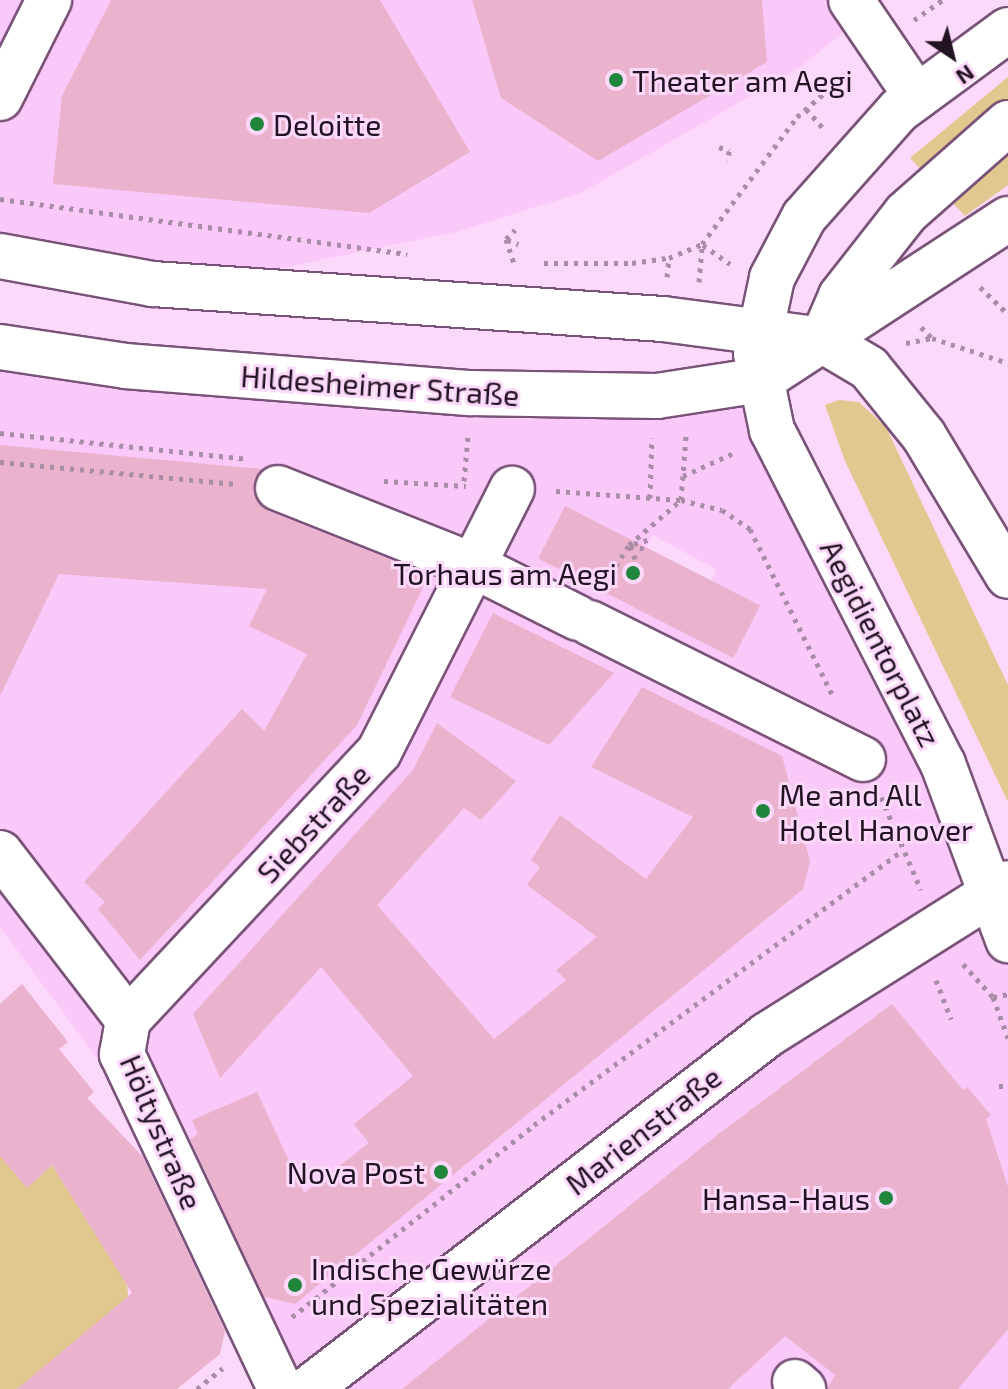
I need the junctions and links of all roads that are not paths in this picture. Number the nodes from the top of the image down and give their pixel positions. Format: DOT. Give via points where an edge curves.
graph roads {
  1 [pos="49,0"];
  2 [pos="851,0"];
  3 [pos="997,37"];
  4 [pos="917,97"];
  5 [pos="0,98"];
  6 [pos="1008,123"];
  7 [pos="1008,219"];
  8 [pos="0,256"];
  9 [pos="841,296"];
  10 [pos="758,329"];
  11 [pos="822,340"];
  12 [pos="0,347"];
  13 [pos="761,380"];
  14 [pos="264,474"];
  15 [pos="512,489"];
  16 [pos="1008,576"];
  17 [pos="466,582"];
  18 [pos="863,759"];
  19 [pos="0,853"];
  20 [pos="1000,887"];
  21 [pos="1008,940"];
  22 [pos="128,1020"];
  23 [pos="280,1389"];
  24 [pos="308,1389"];
  1 -- 5 [label="main road"];
  2 -- 4 [label="main road"];
  3 -- 4 [label="main road, Aegidientorplatz"];
  4 -- 10 [label="main road, Aegidientorplatz" via="804,217 772,278"];
  6 -- 9 [label="main road" via="906,213"];
  7 -- 11 [label="main road"];
  8 -- 10 [label="main road" via="153,284"];
  9 -- 10 [label="main road"];
  9 -- 11 [label="main road"];
  10 -- 11 [label="main road"];
  10 -- 13 [label="main road, Aegidientorplatz"];
  11 -- 13 [label="main road"];
  11 -- 16 [label="main road" via="869,368 924,436"];
  12 -- 13 [label="main road, Hildesheimer Straße" via="125,366 615,400"];
  13 -- 20 [label="main road, Aegidientorplatz" via="772,430"];
  14 -- 17 [label="main road"];
  15 -- 17 [label="main road, Siebstraße"];
  17 -- 18 [label="main road" via="584,621"];
  17 -- 22 [label="main road, Siebstraße" via="379,752"];
  19 -- 22 [label="main road, Höltystraße"];
  20 -- 21 [label="main road, Aegidientorplatz"];
  20 -- 24 [label="main road, Marienstraße" via="767,1035"];
  22 -- 23 [label="main road, Höltystraße" via="122,1054"];
}
